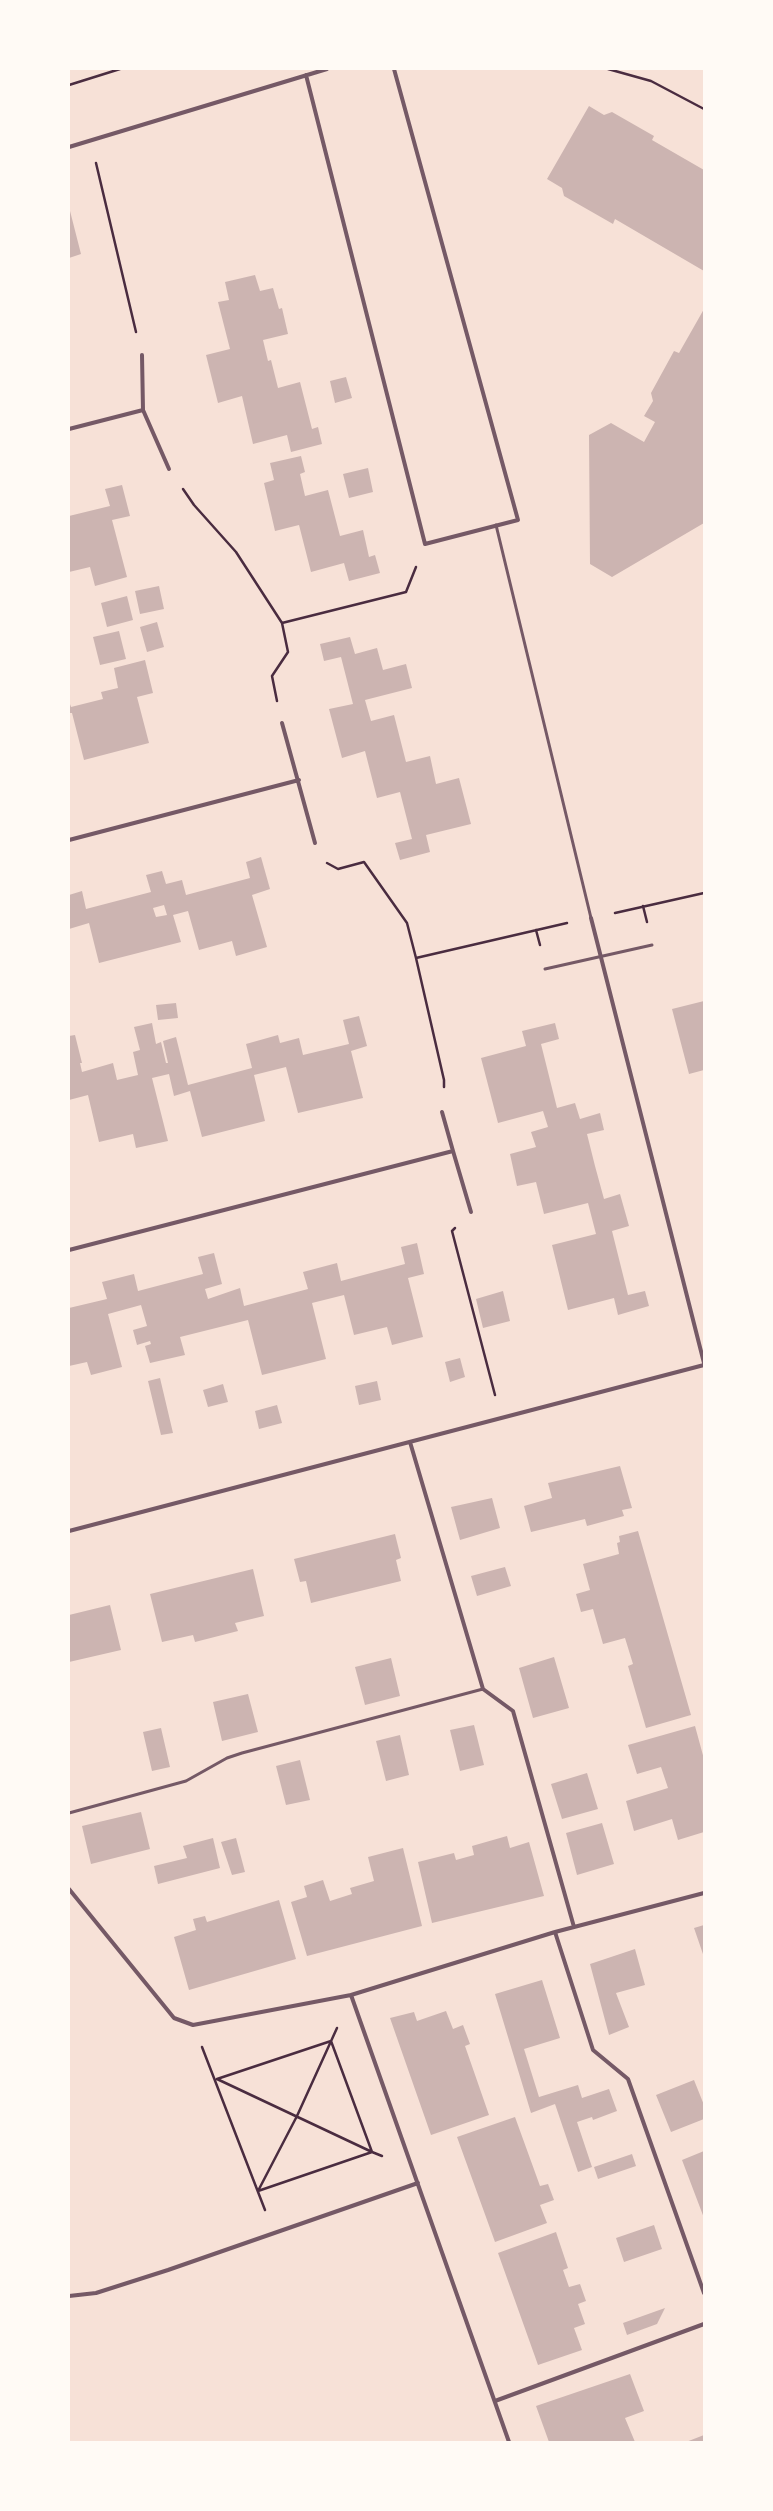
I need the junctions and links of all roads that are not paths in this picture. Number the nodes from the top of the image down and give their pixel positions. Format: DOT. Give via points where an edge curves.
graph roads {
  1 [pos="327,69"];
  2 [pos="394,69"];
  3 [pos="306,75"];
  4 [pos="69,147"];
  5 [pos="142,356"];
  6 [pos="143,410"];
  7 [pos="69,429"];
  8 [pos="169,469"];
  9 [pos="496,526"];
  10 [pos="282,723"];
  11 [pos="299,780"];
  12 [pos="69,840"];
  13 [pos="314,843"];
  14 [pos="591,918"];
  15 [pos="652,945"];
  16 [pos="601,957"];
  17 [pos="545,969"];
  18 [pos="442,1112"];
  19 [pos="453,1152"];
  20 [pos="471,1212"];
  21 [pos="69,1250"];
  22 [pos="704,1364"];
  23 [pos="410,1442"];
  24 [pos="69,1531"];
  25 [pos="483,1689"];
  26 [pos="69,1813"];
  27 [pos="69,1888"];
  28 [pos="704,1892"];
  29 [pos="574,1927"];
  30 [pos="555,1932"];
  31 [pos="351,1995"];
  32 [pos="418,2183"];
  33 [pos="704,2293"];
  34 [pos="69,2296"];
  35 [pos="704,2324"];
  36 [pos="495,2402"];
  37 [pos="509,2442"];
  1 -- 3 [label="street"];
  2 -- 9 [label="street" via="518,520"];
  3 -- 4 [label="street"];
  3 -- 9 [label="street" via="425,544"];
  5 -- 6 [label="street"];
  6 -- 7 [label="street"];
  6 -- 8 [label="street"];
  9 -- 14 [label="lane"];
  10 -- 11 [label="street"];
  11 -- 12 [label="street"];
  11 -- 13 [label="street"];
  14 -- 16 [label="street"];
  15 -- 16 [label="lane"];
  16 -- 17 [label="lane"];
  16 -- 22 [label="street"];
  18 -- 19 [label="street"];
  19 -- 20 [label="street"];
  19 -- 21 [label="street"];
  22 -- 23 [label="street"];
  23 -- 24 [label="street"];
  23 -- 25 [label="street"];
  25 -- 26 [label="lane" via="242,1753 227,1758 186,1781"];
  25 -- 29 [label="street" via="512,1711"];
  27 -- 31 [label="street" via="174,2018 193,2025"];
  28 -- 29 [label="street"];
  29 -- 30 [label="street"];
  30 -- 31 [label="street"];
  30 -- 33 [label="street" via="593,2050 628,2078"];
  31 -- 32 [label="street"];
  32 -- 34 [label="street" via="96,2293"];
  32 -- 36 [label="street"];
  35 -- 36 [label="street"];
  36 -- 37 [label="street"];
}
